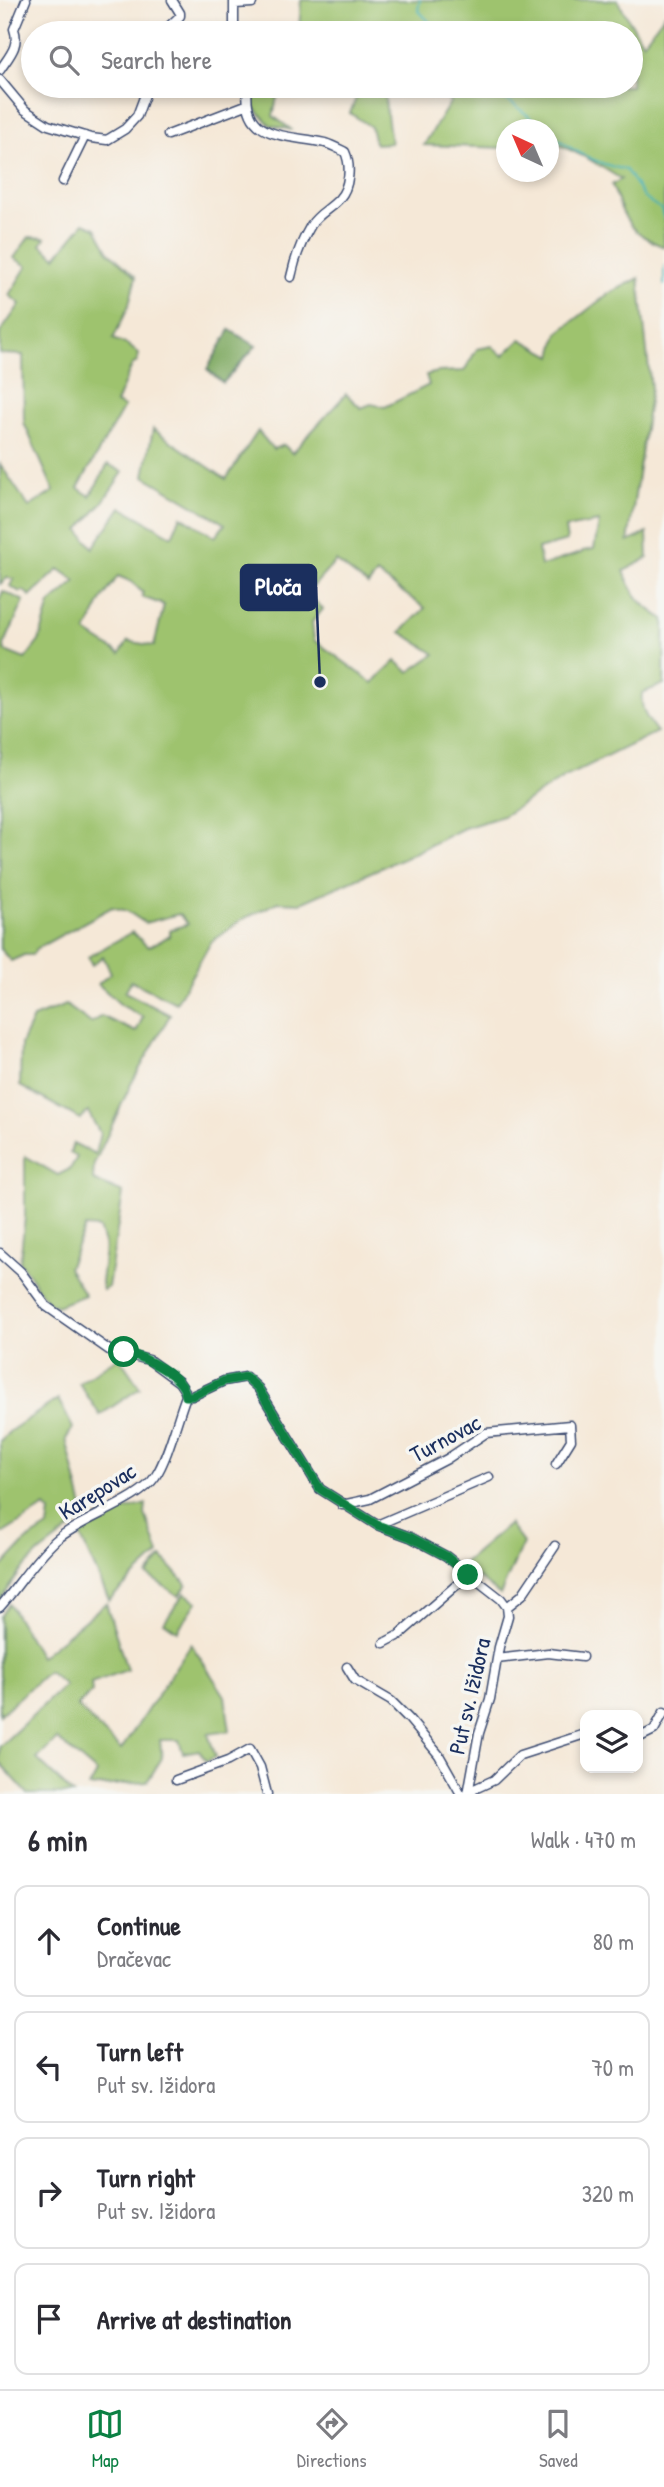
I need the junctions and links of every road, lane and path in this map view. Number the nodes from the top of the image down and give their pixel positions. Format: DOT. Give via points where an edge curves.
graph roads {
  1 [pos="26,0"];
  2 [pos="172,0"];
  3 [pos="235,2"];
  4 [pos="251,3"];
  5 [pos="175,21"];
  6 [pos="234,21"];
  7 [pos="0,70"];
  8 [pos="0,80"];
  9 [pos="144,98"];
  10 [pos="247,98"];
  11 [pos="246,105"];
  12 [pos="169,135"];
  13 [pos="85,136"];
  14 [pos="63,181"];
  15 [pos="291,277"];
  16 [pos="0,1253"];
  17 [pos="186,1394"];
  18 [pos="556,1464"];
  19 [pos="489,1477"];
  20 [pos="342,1505"];
  21 [pos="377,1525"];
  22 [pos="555,1546"];
  23 [pos="468,1575"];
  24 [pos="0,1607"];
  25 [pos="507,1607"];
  26 [pos="384,1643"];
  27 [pos="582,1657"];
  28 [pos="498,1659"];
  29 [pos="347,1667"];
  30 [pos="664,1712"];
  31 [pos="580,1736"];
  32 [pos="643,1736"];
  33 [pos="176,1780"];
  34 [pos="466,1793"];
  35 [pos="267,1794"];
  1 -- 7 [label="street" via="14,29 16,46"];
  2 -- 5 [label="street" via="180,13"];
  3 -- 4 [label="street"];
  3 -- 6 [label="street"];
  8 -- 13 [label="street" via="25,110 48,125"];
  9 -- 13 [label="street" via="137,116 125,129 107,140"];
  10 -- 11 [label="street"];
  11 -- 12 [label="street"];
  11 -- 15 [label="street" via="264,129 326,143 345,152 350,163 341,197 312,223"];
  13 -- 14 [label="street"];
  16 -- 17 [label="street" via="46,1306 109,1350 149,1360 179,1382"];
  17 -- 20 [label="street" via="192,1396 224,1381 246,1377 258,1388 320,1489"];
  17 -- 24 [label="street, Karepovac" via="156,1476 144,1490 56,1540"];
  18 -- 20 [label="street, Turnovac" via="571,1440 570,1425 486,1433 370,1499"];
  19 -- 21 [label="street"];
  20 -- 21 [label="street"];
  21 -- 23 [label="street" via="446,1556"];
  22 -- 25 [label="street" via="523,1595"];
  23 -- 25 [label="street"];
  23 -- 26 [label="street"];
  25 -- 28 [label="street, Put sv. Ižidora"];
  27 -- 28 [label="street" via="548,1653"];
  28 -- 34 [label="street, Put sv. Ižidora"];
  29 -- 34 [label="street" via="355,1680 391,1701 409,1719"];
  30 -- 32 [label="street" via="654,1730"];
  31 -- 34 [label="street" via="520,1755 494,1780"];
  33 -- 35 [label="street" via="250,1749"];
}
